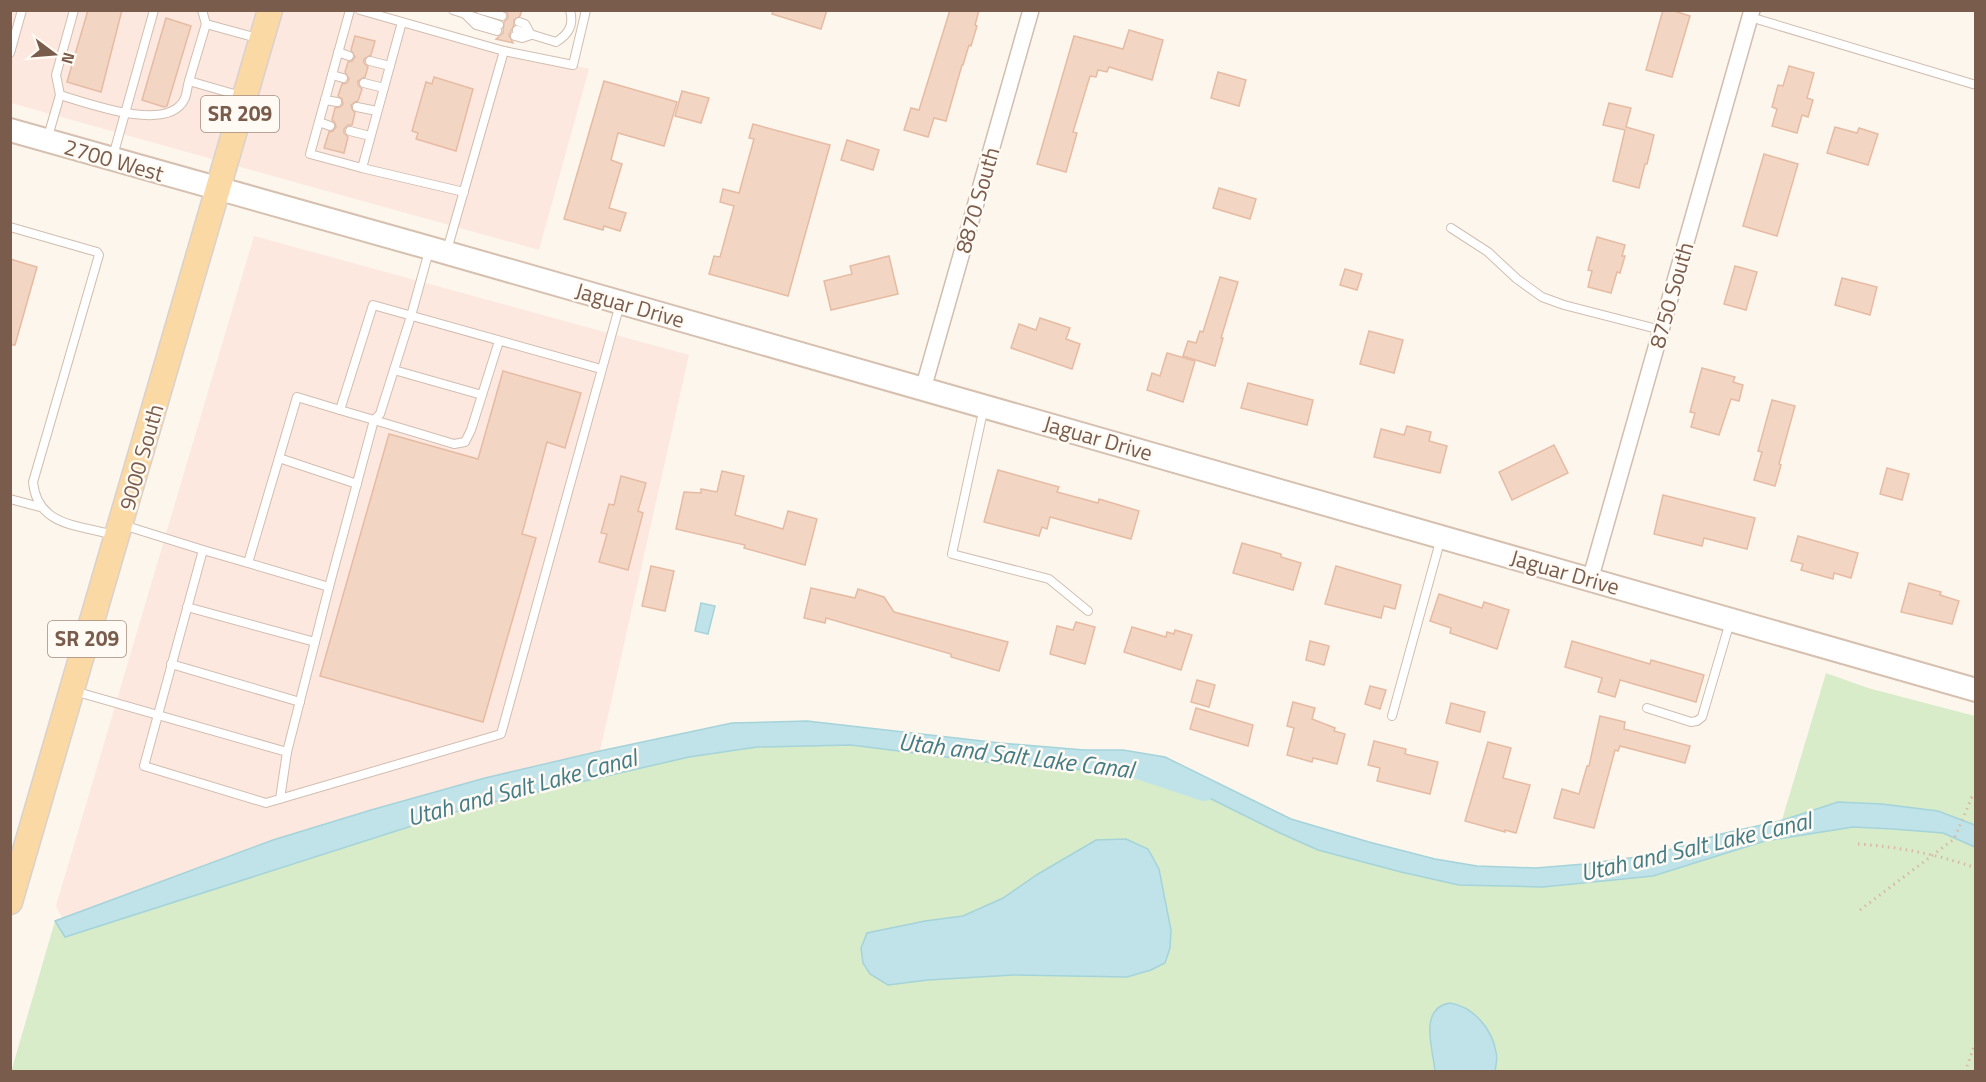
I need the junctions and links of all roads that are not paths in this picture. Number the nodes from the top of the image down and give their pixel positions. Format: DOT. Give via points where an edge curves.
graph roads {
  1 [pos="22,10"];
  2 [pos="74,10"];
  3 [pos="154,10"];
  4 [pos="202,10"];
  5 [pos="270,10"];
  6 [pos="350,10"];
  7 [pos="360,10"];
  8 [pos="453,10"];
  9 [pos="480,10"];
  10 [pos="570,10"];
  11 [pos="586,10"];
  12 [pos="1031,10"];
  13 [pos="378,13"];
  14 [pos="465,14"];
  15 [pos="1751,14"];
  16 [pos="502,16"];
  17 [pos="402,22"];
  18 [pos="206,24"];
  19 [pos="498,28"];
  20 [pos="531,35"];
  21 [pos="261,39"];
  22 [pos="504,51"];
  23 [pos="338,52"];
  24 [pos="10,54"];
  25 [pos="350,56"];
  26 [pos="370,61"];
  27 [pos="390,66"];
  28 [pos="332,75"];
  29 [pos="343,78"];
  30 [pos="189,81"];
  31 [pos="364,83"];
  32 [pos="1976,85"];
  33 [pos="384,88"];
  34 [pos="60,95"];
  35 [pos="245,97"];
  36 [pos="325,100"];
  37 [pos="337,102"];
  38 [pos="357,107"];
  39 [pos="377,111"];
  40 [pos="125,114"];
  41 [pos="319,123"];
  42 [pos="330,126"];
  43 [pos="10,130"];
  44 [pos="350,131"];
  45 [pos="370,136"];
  46 [pos="47,141"];
  47 [pos="112,159"];
  48 [pos="362,168"];
  49 [pos="219,189"];
  50 [pos="464,192"];
  51 [pos="10,227"];
  52 [pos="1451,228"];
  53 [pos="439,250"];
  54 [pos="620,302"];
  55 [pos="411,316"];
  56 [pos="1661,330"];
  57 [pos="499,341"];
  58 [pos="601,369"];
  59 [pos="394,370"];
  60 [pos="923,389"];
  61 [pos="482,395"];
  62 [pos="984,406"];
  63 [pos="340,410"];
  64 [pos="374,420"];
  65 [pos="279,458"];
  66 [pos="357,483"];
  67 [pos="10,499"];
  68 [pos="40,507"];
  69 [pos="120,530"];
  70 [pos="1441,537"];
  71 [pos="203,550"];
  72 [pos="248,563"];
  73 [pos="1590,580"];
  74 [pos="329,587"];
  75 [pos="187,607"];
  76 [pos="1088,611"];
  77 [pos="1730,620"];
  78 [pos="315,642"];
  79 [pos="171,664"];
  80 [pos="1976,690"];
  81 [pos="72,691"];
  82 [pos="300,702"];
  83 [pos="1647,708"];
  84 [pos="156,716"];
  85 [pos="1392,716"];
  86 [pos="287,752"];
  87 [pos="280,799"];
  88 [pos="10,902"];
  1 -- 24 [label="lane"];
  2 -- 34 [label="lane" via="56,75"];
  3 -- 40 [label="lane"];
  4 -- 18 [label="lane"];
  5 -- 21 [label="main road, 9000 South / SR 209"];
  6 -- 23 [label="lane"];
  7 -- 13 [label="lane"];
  8 -- 14 [label="lane"];
  9 -- 14 [label="lane"];
  9 -- 16 [label="lane"];
  10 -- 20 [label="lane" via="572,24 567,35 556,42"];
  11 -- 22 [label="lane" via="573,65"];
  12 -- 60 [label="street, 8870 South"];
  13 -- 17 [label="lane"];
  14 -- 19 [label="lane"];
  15 -- 32 [label="lane"];
  15 -- 56 [label="street, 8750 South"];
  17 -- 22 [label="lane"];
  17 -- 27 [label="lane"];
  18 -- 21 [label="lane"];
  18 -- 30 [label="lane"];
  20 -- 20 [label="lane" via="525,24 517,29 522,38"];
  21 -- 35 [label="main road, 9000 South / SR 209"];
  22 -- 50 [label="lane"];
  23 -- 25 [label="lane"];
  23 -- 28 [label="lane"];
  26 -- 27 [label="lane"];
  27 -- 33 [label="lane"];
  28 -- 29 [label="lane"];
  28 -- 36 [label="lane"];
  30 -- 35 [label="lane"];
  30 -- 40 [label="lane" via="184,101 166,114"];
  31 -- 33 [label="lane"];
  33 -- 39 [label="lane"];
  34 -- 40 [label="lane"];
  34 -- 46 [label="lane"];
  35 -- 49 [label="main road, 9000 South / SR 209"];
  36 -- 37 [label="lane"];
  36 -- 41 [label="lane"];
  38 -- 39 [label="lane"];
  39 -- 45 [label="lane"];
  40 -- 47 [label="lane"];
  41 -- 42 [label="lane"];
  41 -- 48 [label="lane" via="310,154"];
  43 -- 46 [label="main road, 2700 West"];
  44 -- 45 [label="lane"];
  45 -- 48 [label="lane"];
  46 -- 47 [label="main road, 2700 West"];
  47 -- 49 [label="main road, 2700 West"];
  48 -- 50 [label="lane"];
  49 -- 53 [label="main road, Jaguar Drive"];
  49 -- 69 [label="main road, 9000 South / SR 209"];
  50 -- 53 [label="lane"];
  51 -- 68 [label="lane" via="99,255 34,474 33,490"];
  52 -- 56 [label="lane" via="1488,252 1542,297"];
  53 -- 54 [label="main road, Jaguar Drive"];
  53 -- 55 [label="lane"];
  54 -- 58 [label="lane"];
  54 -- 60 [label="main road, Jaguar Drive"];
  55 -- 57 [label="lane"];
  55 -- 59 [label="lane"];
  55 -- 63 [label="lane" via="373,305"];
  56 -- 73 [label="street, 8750 South"];
  57 -- 58 [label="lane"];
  57 -- 61 [label="lane"];
  58 -- 87 [label="lane" via="501,734"];
  59 -- 61 [label="lane"];
  59 -- 64 [label="lane" via="380,414"];
  60 -- 62 [label="main road, Jaguar Drive"];
  61 -- 64 [label="lane" via="465,442 454,444"];
  62 -- 70 [label="main road, Jaguar Drive"];
  62 -- 76 [label="lane" via="952,554 1049,579"];
  63 -- 64 [label="lane"];
  63 -- 65 [label="lane" via="297,397"];
  64 -- 66 [label="lane"];
  65 -- 66 [label="lane"];
  65 -- 72 [label="lane"];
  66 -- 74 [label="lane"];
  67 -- 68 [label="lane"];
  68 -- 69 [label="lane" via="59,520"];
  69 -- 71 [label="lane"];
  69 -- 81 [label="main road, 9000 South / SR 209"];
  70 -- 73 [label="main road, Jaguar Drive"];
  70 -- 85 [label="lane"];
  71 -- 72 [label="lane"];
  71 -- 75 [label="lane"];
  72 -- 74 [label="lane"];
  73 -- 77 [label="main road, Jaguar Drive"];
  74 -- 78 [label="lane"];
  75 -- 78 [label="lane"];
  75 -- 79 [label="lane"];
  77 -- 80 [label="main road, Jaguar Drive"];
  77 -- 83 [label="lane" via="1702,717 1691,722"];
  78 -- 82 [label="lane"];
  79 -- 82 [label="lane"];
  79 -- 84 [label="lane"];
  81 -- 84 [label="lane"];
  81 -- 88 [label="main road, 9000 South / SR 209"];
  82 -- 86 [label="lane"];
  84 -- 86 [label="lane"];
  84 -- 87 [label="lane" via="144,766 266,803"];
  86 -- 87 [label="lane"];
}
